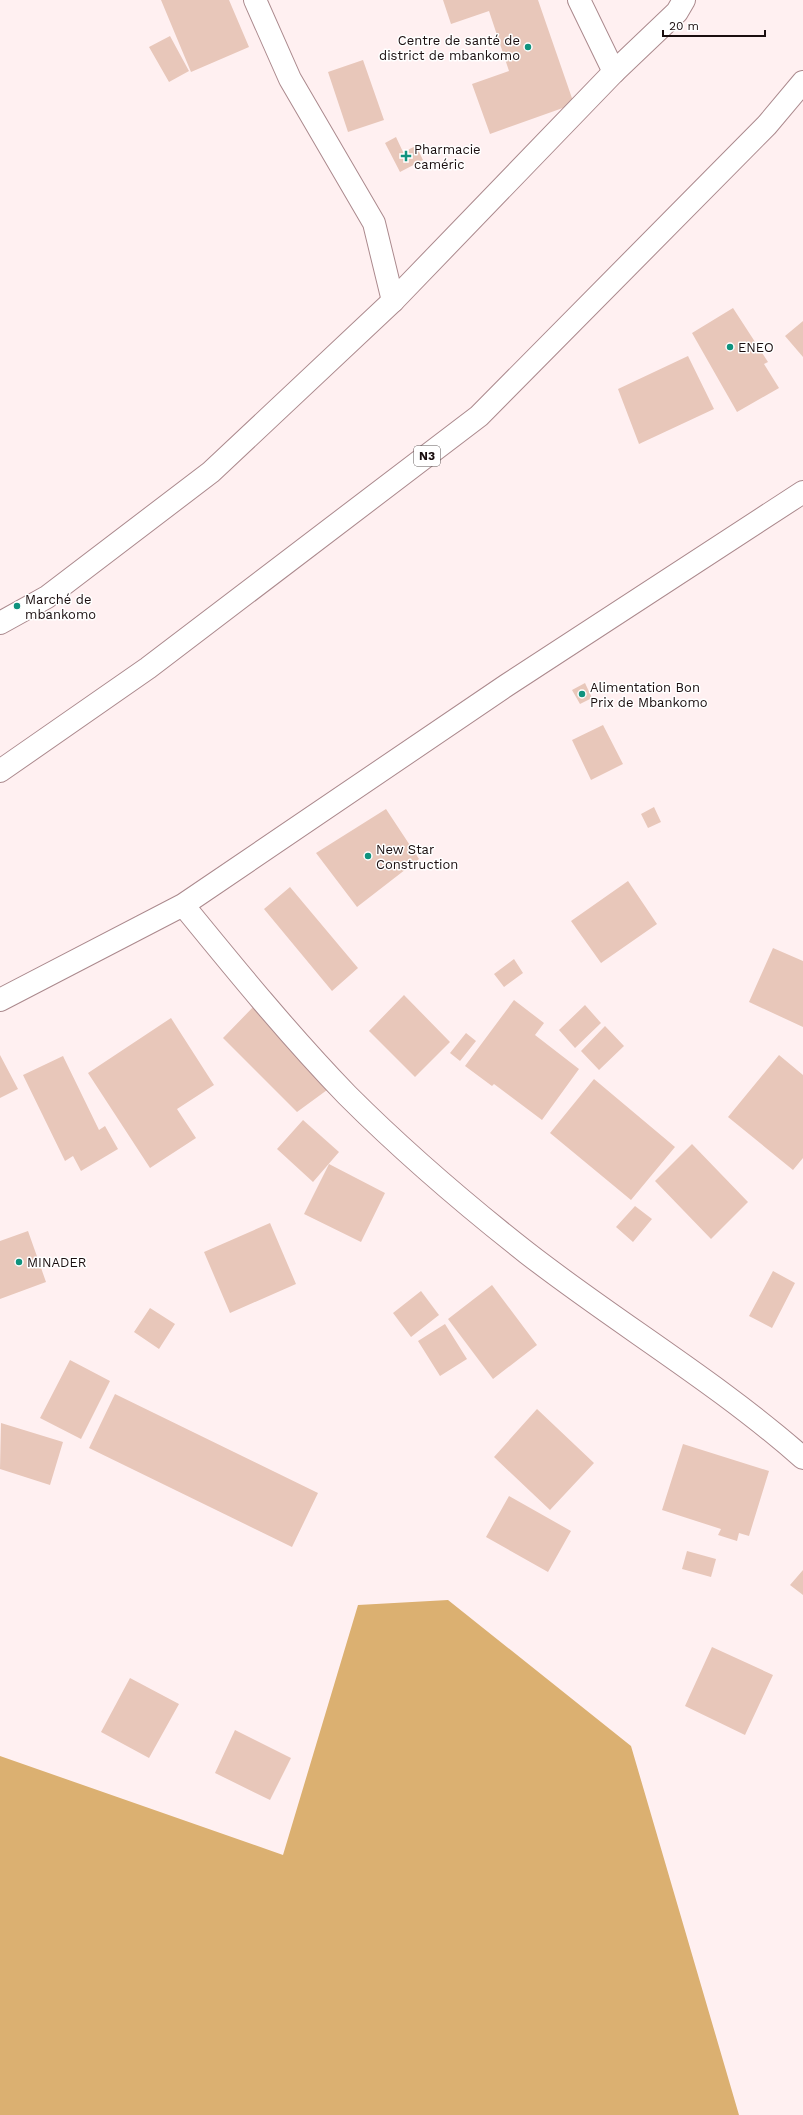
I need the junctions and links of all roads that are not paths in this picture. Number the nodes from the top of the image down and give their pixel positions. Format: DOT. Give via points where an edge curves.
graph roads {
  1 [pos="255,0"];
  2 [pos="579,0"];
  3 [pos="684,0"];
  4 [pos="614,72"];
  5 [pos="803,82"];
  6 [pos="393,301"];
  7 [pos="803,492"];
  8 [pos="0,623"];
  9 [pos="0,771"];
  10 [pos="183,905"];
  11 [pos="0,1000"];
  12 [pos="803,1458"];
  1 -- 6 [label="main road" via="290,79 374,223"];
  2 -- 4 [label="main road"];
  3 -- 4 [label="main road" via="677,12"];
  4 -- 6 [label="main road"];
  5 -- 9 [label="main road, N3" via="767,125 479,416 148,668"];
  6 -- 8 [label="main road" via="211,472 47,597"];
  7 -- 10 [label="main road" via="507,685"];
  10 -- 11 [label="main road"];
  10 -- 12 [label="main road" via="273,1014 348,1095 416,1159 527,1253 689,1369 781,1438"];
}
